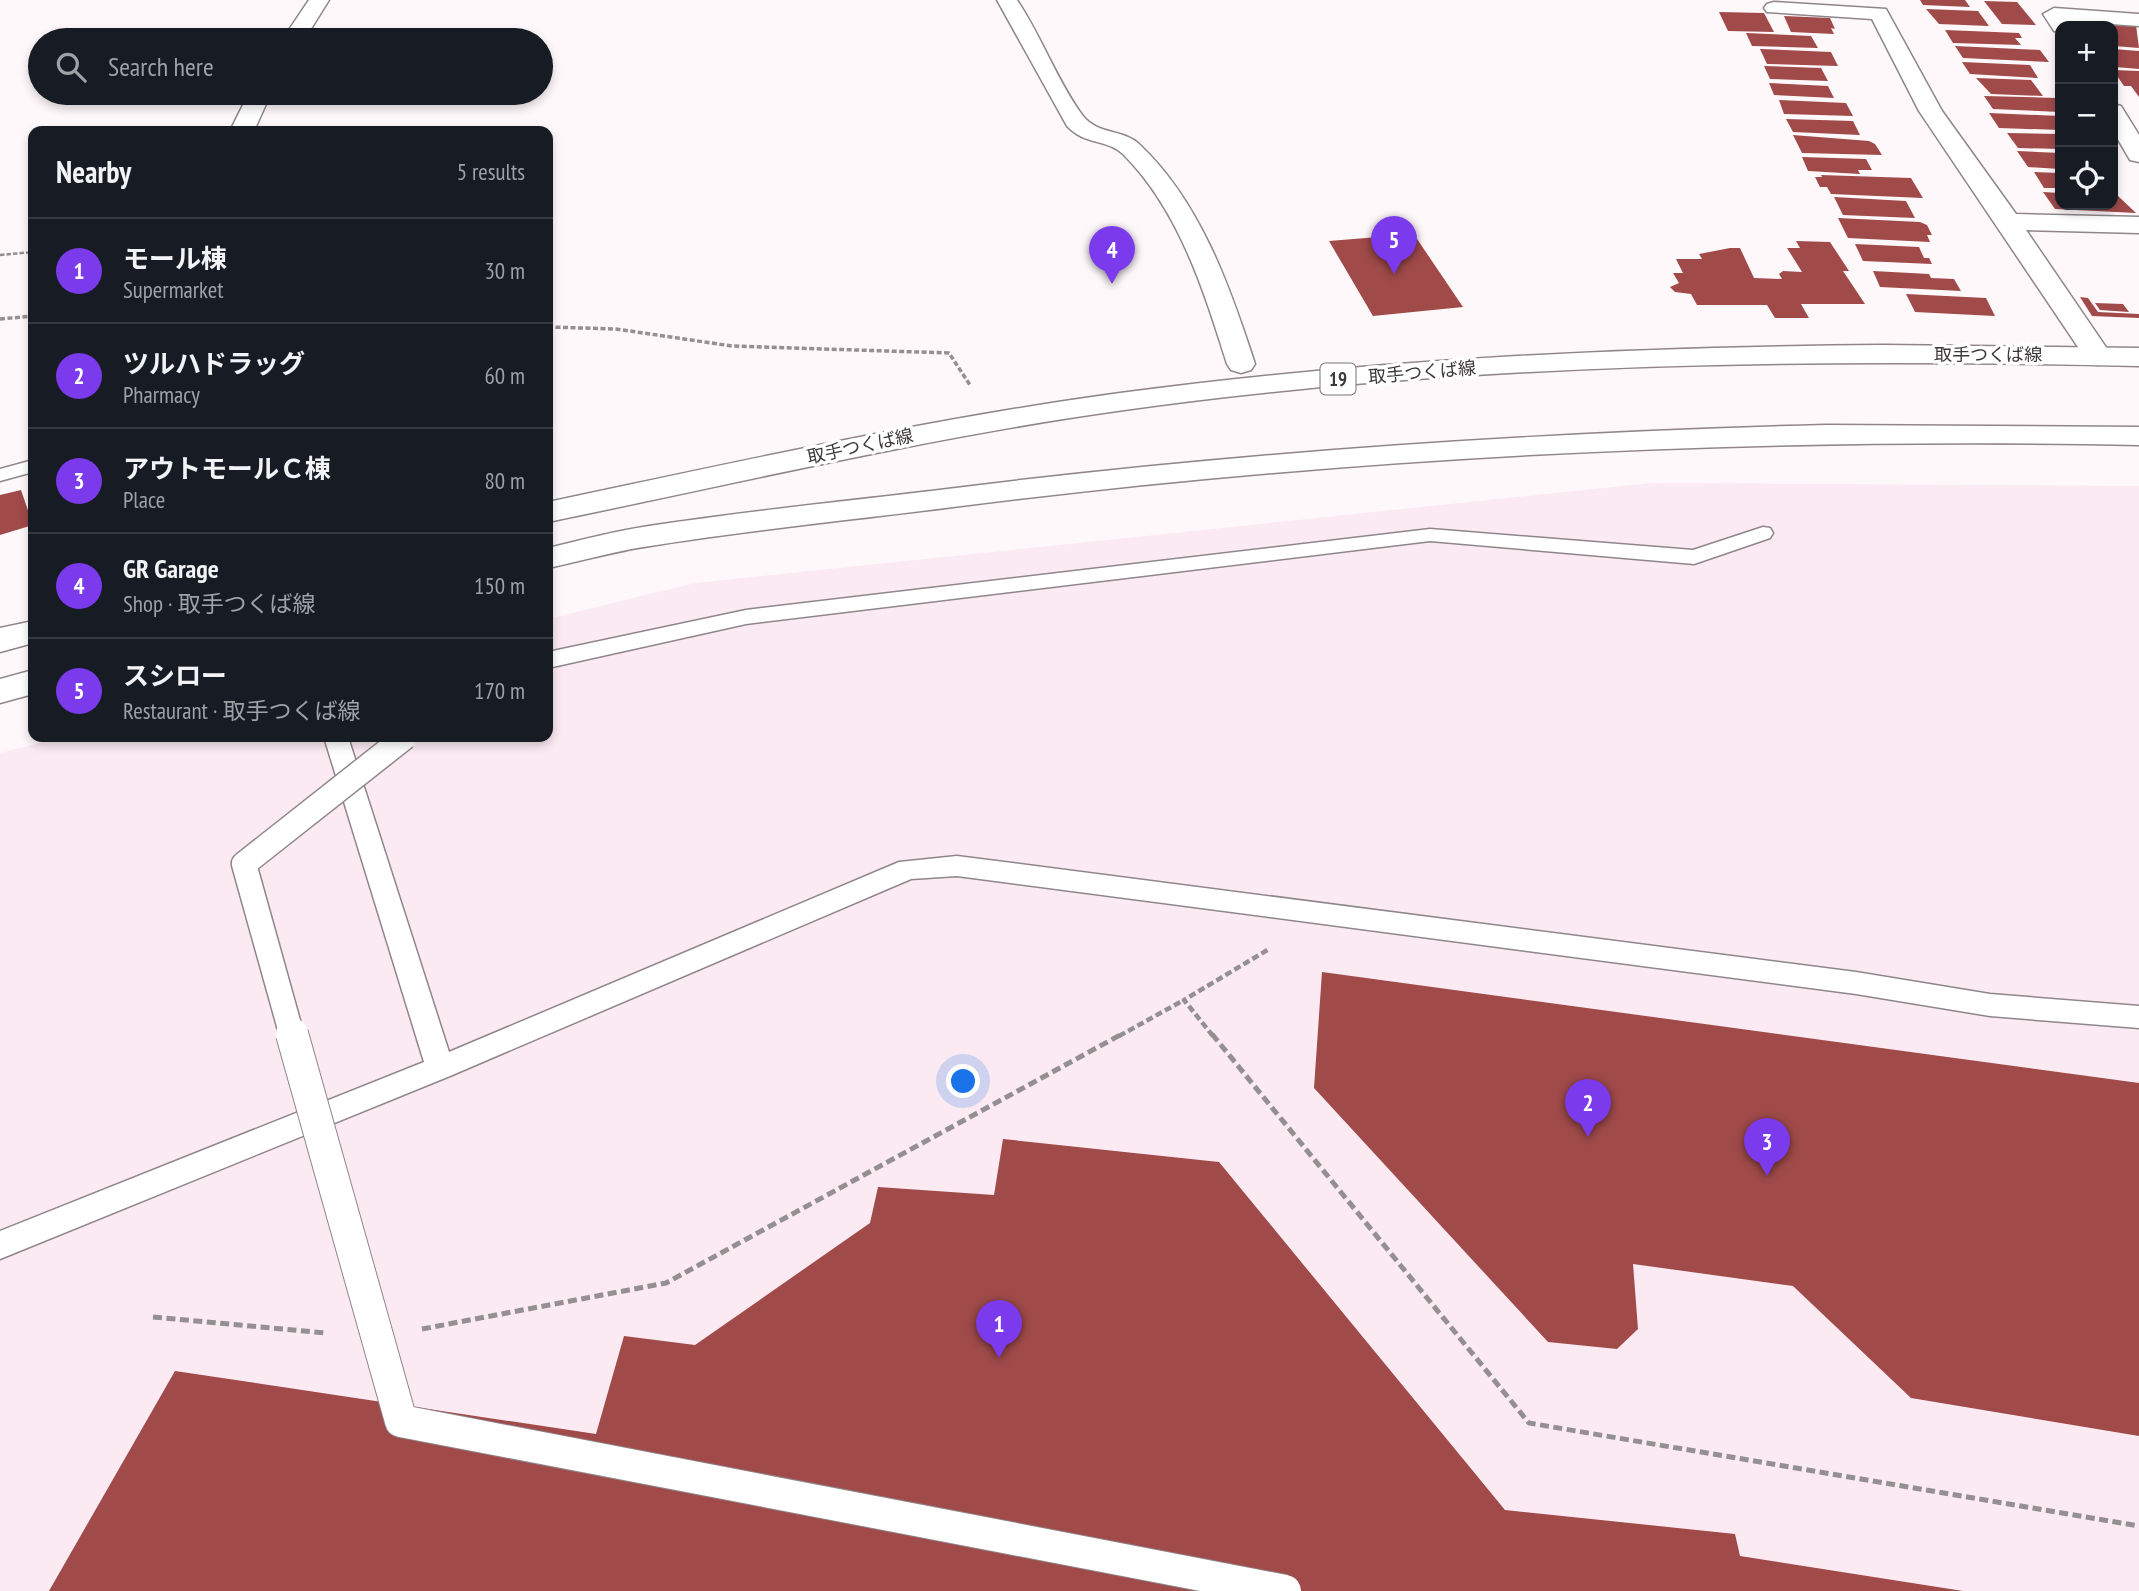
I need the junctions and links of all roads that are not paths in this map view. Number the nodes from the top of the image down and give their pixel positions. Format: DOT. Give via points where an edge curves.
graph roads {
  1 [pos="319,0"];
  2 [pos="1007,0"];
  3 [pos="1774,8"];
  4 [pos="2139,20"];
  5 [pos="2059,21"];
  6 [pos="301,28"];
  7 [pos="254,105"];
  8 [pos="2118,119"];
  9 [pos="244,126"];
  10 [pos="2139,155"];
  11 [pos="2008,222"];
  12 [pos="2139,225"];
  13 [pos="2098,356"];
  14 [pos="2139,357"];
  15 [pos="1241,364"];
  16 [pos="2139,436"];
  17 [pos="28,467"];
  18 [pos="0,475"];
  19 [pos="553,511"];
  20 [pos="1763,534"];
  21 [pos="553,557"];
  22 [pos="28,633"];
  23 [pos="0,640"];
  24 [pos="553,659"];
  25 [pos="28,683"];
  26 [pos="0,691"];
  27 [pos="338,742"];
  28 [pos="399,742"];
  29 [pos="2139,1017"];
  30 [pos="440,1068"];
  31 [pos="0,1245"];
  32 [pos="1285,1591"];
  1 -- 6 [label="main road"];
  2 -- 15 [label="main road" via="1076,123 1097,139 1128,145 1173,200 1215,285"];
  3 -- 11 [label="main road" via="1879,13 1931,111"];
  4 -- 5 [label="main road" via="2054,14"];
  7 -- 9 [label="main road"];
  8 -- 10 [label="main road"];
  11 -- 12 [label="main road"];
  11 -- 13 [label="main road"];
  13 -- 14 [label="main road, 取手つくば線 / 19"];
  13 -- 19 [label="main road, 取手つくば線 / 19" via="1766,355 1549,361 1250,388 1121,402 915,434"];
  16 -- 21 [label="main road" via="1716,436 1301,461 646,536"];
  17 -- 18 [label="lane"];
  20 -- 24 [label="lane" via="1693,556 1430,534 746,617"];
  22 -- 23 [label="main road"];
  25 -- 26 [label="main road"];
  27 -- 30 [label="lane"];
  28 -- 32 [label="lane, bridge" via="244,864 401,1421"];
  29 -- 30 [label="lane" via="1990,1004 929,866 908,869"];
  30 -- 31 [label="lane"];
}
